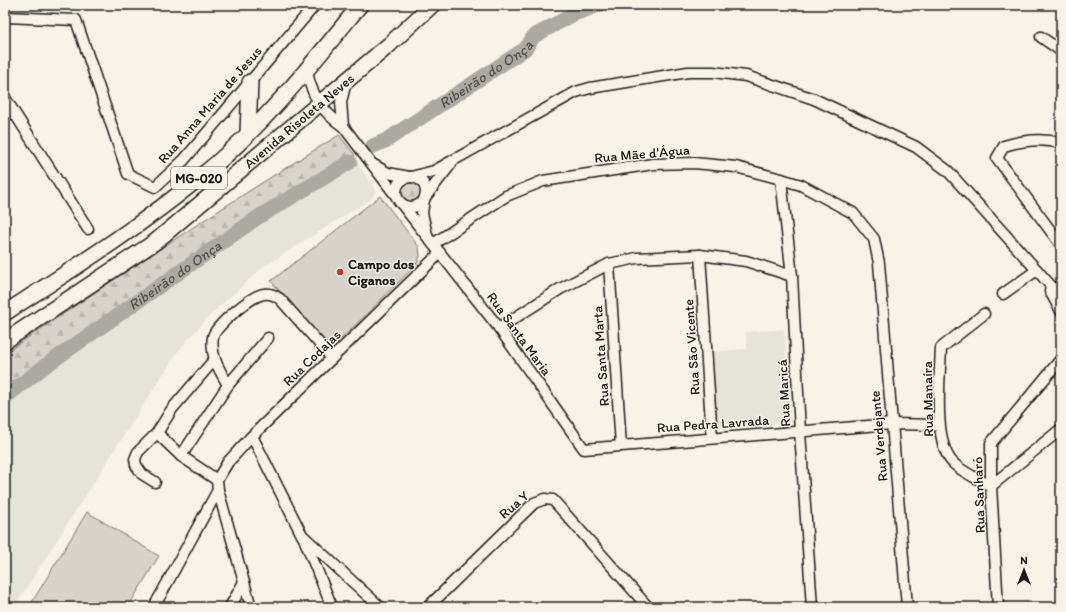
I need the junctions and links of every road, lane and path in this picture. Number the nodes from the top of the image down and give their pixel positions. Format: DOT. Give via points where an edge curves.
graph roads {
  1 [pos="316,5"];
  2 [pos="360,5"];
  3 [pos="432,5"];
  4 [pos="5,17"];
  5 [pos="1041,37"];
  6 [pos="1061,51"];
  7 [pos="307,70"];
  8 [pos="346,81"];
  9 [pos="250,82"];
  10 [pos="5,98"];
  11 [pos="320,104"];
  12 [pos="345,129"];
  13 [pos="248,133"];
  14 [pos="1061,143"];
  15 [pos="454,160"];
  16 [pos="369,161"];
  17 [pos="410,177"];
  18 [pos="781,179"];
  19 [pos="425,198"];
  20 [pos="398,200"];
  21 [pos="88,229"];
  22 [pos="430,241"];
  23 [pos="1061,245"];
  24 [pos="440,253"];
  25 [pos="700,255"];
  26 [pos="879,263"];
  27 [pos="609,264"];
  28 [pos="1037,270"];
  29 [pos="792,276"];
  30 [pos="1044,278"];
  31 [pos="1003,294"];
  32 [pos="1061,297"];
  33 [pos="1061,311"];
  34 [pos="5,313"];
  35 [pos="984,314"];
  36 [pos="499,328"];
  37 [pos="268,338"];
  38 [pos="5,342"];
  39 [pos="332,358"];
  40 [pos="1061,359"];
  41 [pos="214,360"];
  42 [pos="228,385"];
  43 [pos="892,424"];
  44 [pos="939,425"];
  45 [pos="1061,429"];
  46 [pos="800,432"];
  47 [pos="157,433"];
  48 [pos="252,436"];
  49 [pos="712,438"];
  50 [pos="621,446"];
  51 [pos="584,449"];
  52 [pos="181,456"];
  53 [pos="155,482"];
  54 [pos="217,485"];
  55 [pos="991,486"];
  56 [pos="302,535"];
  57 [pos="244,582"];
  58 [pos="154,607"];
  59 [pos="230,607"];
  60 [pos="251,607"];
  61 [pos="332,607"];
  62 [pos="380,607"];
  63 [pos="428,607"];
  64 [pos="648,607"];
  65 [pos="812,607"];
  66 [pos="906,607"];
  67 [pos="998,607"];
  1 -- 9 [label="street, Rua Anna Maria de Jesus"];
  2 -- 7 [label="highway, Avenida Risoleta Neves / MG-020"];
  3 -- 8 [label="highway, Avenida Risoleta Neves / MG-020"];
  4 -- 9 [label="street, Rua Anna Maria de Jesus" via="76,20 128,174 155,187 184,160"];
  5 -- 6 [label="street"];
  7 -- 11 [label="street, Rua Santa Maria" via="311,88"];
  7 -- 13 [label="highway, Avenida Risoleta Neves / MG-020"];
  8 -- 11 [label="highway, Avenida Risoleta Neves / MG-020"];
  8 -- 12 [label="street" via="341,102"];
  9 -- 13 [label="highway"];
  10 -- 21 [label="street"];
  11 -- 12 [label="street, Rua Santa Maria"];
  11 -- 38 [label="highway, Avenida Risoleta Neves / MG-020" via="156,242"];
  12 -- 16 [label="street, Rua Santa Maria"];
  13 -- 34 [label="highway, Avenida Risoleta Neves / MG-020" via="200,178 107,246"];
  14 -- 23 [label="street" via="1048,140 1019,141 1004,146 997,158"];
  15 -- 17 [label="street" via="434,170"];
  15 -- 19 [label="street"];
  15 -- 28 [label="street" via="576,92 688,72 736,73 814,99 916,148 948,171"];
  16 -- 17 [label="street, Rua Santa Maria" via="388,173"];
  16 -- 20 [label="street, Rua Santa Maria"];
  17 -- 19 [label="street" via="422,182 426,191"];
  17 -- 20 [label="street" via="398,184"];
  18 -- 22 [label="street, Rua Mãe d'Água" via="736,167 694,163 653,164 542,180 506,196"];
  18 -- 26 [label="street, Rua Mãe d'Água" via="801,185 853,213 874,239"];
  18 -- 29 [label="street, Rua Maricá"];
  19 -- 20 [label="street" via="412,207"];
  19 -- 22 [label="street, Rua Santa Maria" via="422,213"];
  20 -- 22 [label="street, Rua Santa Maria"];
  22 -- 24 [label="street, Rua Santa Maria"];
  24 -- 36 [label="street, Rua Santa Maria"];
  24 -- 39 [label="street, Rua Codajas"];
  25 -- 27 [label="street" via="655,256"];
  25 -- 29 [label="street" via="746,261"];
  25 -- 49 [label="street, Rua São Vicente"];
  26 -- 43 [label="street, Rua Verdejante"];
  27 -- 36 [label="street" via="560,289"];
  27 -- 50 [label="street, Rua Santa Marta"];
  28 -- 30 [label="street"];
  28 -- 31 [label="street"];
  29 -- 46 [label="street, Rua Maricá"];
  30 -- 32 [label="street"];
  30 -- 33 [label="street"];
  35 -- 44 [label="street, Rua Manaíra" via="941,348"];
  36 -- 51 [label="street, Rua Santa Maria"];
  37 -- 42 [label="street"];
  39 -- 41 [label="street" via="272,293 249,300 219,326 214,334"];
  39 -- 48 [label="street, Rua Codajas"];
  40 -- 55 [label="street, Rua Sanharó" via="991,443"];
  41 -- 42 [label="street"];
  41 -- 47 [label="street" via="172,409"];
  42 -- 52 [label="street"];
  43 -- 44 [label="street, Rua Pedra Lavrada"];
  43 -- 46 [label="street, Rua Pedra Lavrada"];
  43 -- 66 [label="street, Rua Verdejante"];
  44 -- 55 [label="street, Rua Manaíra" via="941,442 954,464"];
  45 -- 55 [label="street"];
  46 -- 49 [label="street, Rua Pedra Lavrada"];
  46 -- 65 [label="street, Rua Maricá"];
  47 -- 52 [label="street"];
  47 -- 53 [label="street" via="138,452 135,459 142,474"];
  48 -- 54 [label="street, Rua Codajas" via="228,462"];
  48 -- 56 [label="street"];
  49 -- 50 [label="street, Rua Pedra Lavrada"];
  50 -- 51 [label="street, Rua Pedra Lavrada"];
  52 -- 54 [label="street"];
  54 -- 57 [label="street"];
  54 -- 58 [label="street, Rua Codajas"];
  55 -- 67 [label="street, Rua Sanharó"];
  56 -- 61 [label="street"];
  56 -- 62 [label="street"];
  57 -- 59 [label="street"];
  57 -- 60 [label="street"];
  63 -- 64 [label="street, Rua Y" via="534,503 545,499 553,500"];
}
